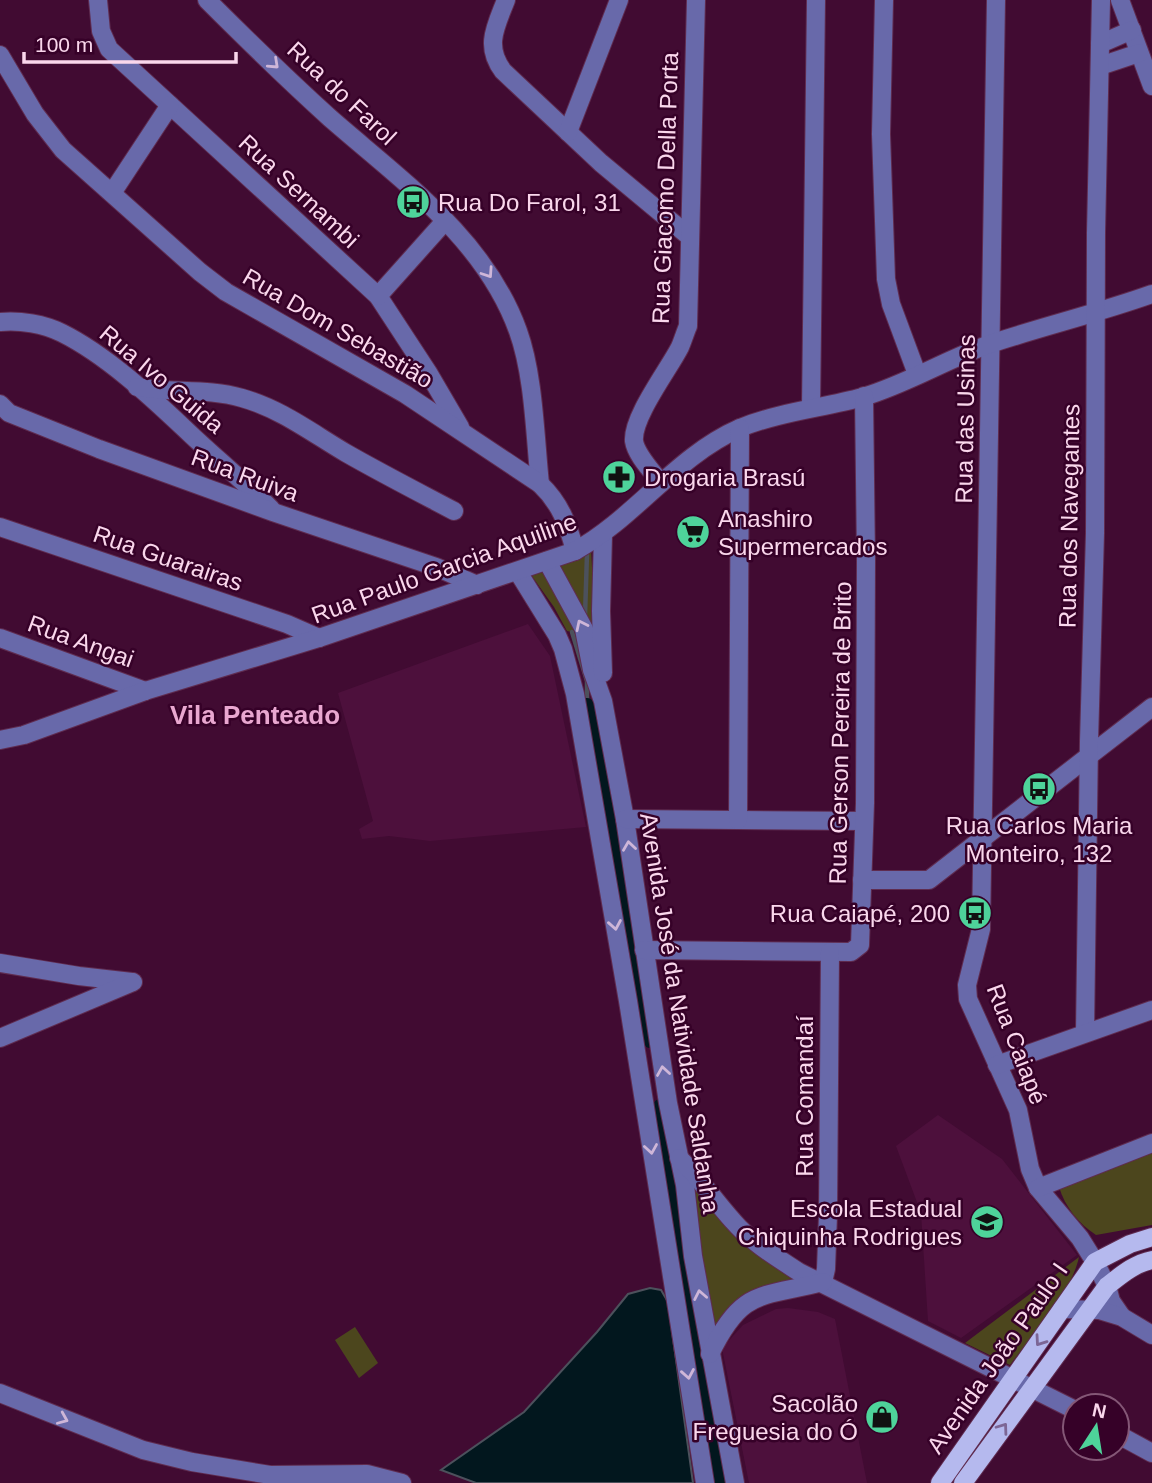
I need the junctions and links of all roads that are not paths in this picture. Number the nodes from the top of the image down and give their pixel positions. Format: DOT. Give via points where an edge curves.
graph roads {
  1 [pos="98,0"];
  2 [pos="207,0"];
  3 [pos="506,0"];
  4 [pos="619,0"];
  5 [pos="696,0"];
  6 [pos="816,0"];
  7 [pos="884,0"];
  8 [pos="996,0"];
  9 [pos="1101,0"];
  10 [pos="1120,0"];
  11 [pos="1132,30"];
  12 [pos="1100,44"];
  13 [pos="1139,53"];
  14 [pos="0,55"];
  15 [pos="1100,66"];
  16 [pos="1152,86"];
  17 [pos="170,105"];
  18 [pos="568,132"];
  19 [pos="112,193"];
  20 [pos="445,221"];
  21 [pos="690,237"];
  22 [pos="1152,294"];
  23 [pos="378,296"];
  24 [pos="1095,314"];
  25 [pos="0,322"];
  26 [pos="990,344"];
  27 [pos="917,374"];
  28 [pos="136,387"];
  29 [pos="864,396"];
  30 [pos="0,404"];
  31 [pos="811,408"];
  32 [pos="740,428"];
  33 [pos="462,430"];
  34 [pos="661,483"];
  35 [pos="540,484"];
  36 [pos="454,511"];
  37 [pos="273,512"];
  38 [pos="0,527"];
  39 [pos="603,535"];
  40 [pos="575,551"];
  41 [pos="547,561"];
  42 [pos="518,572"];
  43 [pos="477,585"];
  44 [pos="0,638"];
  45 [pos="319,638"];
  46 [pos="145,691"];
  47 [pos="603,701"];
  48 [pos="1152,707"];
  49 [pos="0,740"];
  50 [pos="1089,758"];
  51 [pos="625,820"];
  52 [pos="738,820"];
  53 [pos="864,821"];
  54 [pos="983,839"];
  55 [pos="862,880"];
  56 [pos="644,950"];
  57 [pos="830,952"];
  58 [pos="0,963"];
  59 [pos="79,976"];
  60 [pos="74,1007"];
  61 [pos="1152,1010"];
  62 [pos="1085,1033"];
  63 [pos="0,1038"];
  64 [pos="998,1065"];
  65 [pos="1152,1143"];
  66 [pos="679,1158"];
  67 [pos="1038,1188"];
  68 [pos="1152,1237"];
  69 [pos="1152,1260"];
  70 [pos="1095,1262"];
  71 [pos="823,1282"];
  72 [pos="1107,1286"];
  73 [pos="1062,1310"];
  74 [pos="1087,1311"];
  75 [pos="1122,1317"];
  76 [pos="1152,1335"];
  77 [pos="710,1354"];
  78 [pos="1014,1378"];
  79 [pos="1032,1387"];
  80 [pos="0,1393"];
  81 [pos="1061,1403"];
  82 [pos="1131,1442"];
  83 [pos="1152,1453"];
  84 [pos="328,1479"];
  85 [pos="402,1483"];
  86 [pos="705,1483"];
  87 [pos="735,1483"];
  88 [pos="940,1483"];
  89 [pos="963,1483"];
  1 -- 17 [label="street, Rua Sernambi" via="101,31 109,49"];
  2 -- 20 [label="street, Rua do Farol, one-way"];
  3 -- 18 [label="street" via="492,44 495,60"];
  4 -- 18 [label="street"];
  5 -- 21 [label="street, Rua Giacomo Della Porta"];
  6 -- 31 [label="street"];
  7 -- 27 [label="street" via="881,134 886,279"];
  8 -- 26 [label="street, Rua das Usinas"];
  9 -- 12 [label="street, Rua dos Navegantes"];
  10 -- 11 [label="street"];
  11 -- 12 [label="street"];
  11 -- 13 [label="street"];
  12 -- 15 [label="street, Rua dos Navegantes"];
  13 -- 15 [label="street"];
  13 -- 16 [label="street"];
  14 -- 19 [label="street, Rua Dom Sebastião" via="63,150"];
  15 -- 24 [label="street, Rua dos Navegantes"];
  17 -- 19 [label="street"];
  17 -- 23 [label="street, Rua Sernambi"];
  18 -- 21 [label="street"];
  19 -- 33 [label="street, Rua Dom Sebastião" via="226,292"];
  20 -- 23 [label="street"];
  20 -- 35 [label="street, Rua do Farol, one-way" via="499,290 519,334"];
  21 -- 34 [label="street, Rua Giacomo Della Porta" via="688,326 635,429 636,448"];
  22 -- 24 [label="street, Rua Paulo Garcia Aquiline"];
  23 -- 33 [label="street, Rua Sernambi"];
  24 -- 26 [label="street, Rua Paulo Garcia Aquiline"];
  24 -- 50 [label="street, Rua dos Navegantes"];
  25 -- 28 [label="street, Rua Ivo Guida" via="15,320 60,332 88,347"];
  26 -- 27 [label="street, Rua Paulo Garcia Aquiline"];
  26 -- 54 [label="street, Rua das Usinas"];
  27 -- 29 [label="street, Rua Paulo Garcia Aquiline"];
  28 -- 36 [label="street" via="202,391 262,405"];
  28 -- 37 [label="street, Rua Ivo Guida" via="239,475"];
  29 -- 31 [label="street, Rua Paulo Garcia Aquiline"];
  29 -- 53 [label="street, Rua Gerson Pereira de Brito"];
  30 -- 37 [label="street, Rua Ruiva" via="9,412 99,449"];
  31 -- 32 [label="street, Rua Paulo Garcia Aquiline"];
  32 -- 34 [label="street, Rua Paulo Garcia Aquiline" via="710,444"];
  32 -- 52 [label="street"];
  33 -- 35 [label="street, Rua Dom Sebastião"];
  34 -- 39 [label="street, Rua Paulo Garcia Aquiline"];
  35 -- 40 [label="street, Rua Dom Sebastião" via="564,516"];
  37 -- 43 [label="street, Rua Ruiva" via="436,566"];
  38 -- 45 [label="street, Rua Guarairas"];
  39 -- 40 [label="street, Rua Paulo Garcia Aquiline"];
  39 -- 47 [label="street"];
  40 -- 41 [label="street, Rua Paulo Garcia Aquiline"];
  41 -- 42 [label="street, Rua Paulo Garcia Aquiline"];
  47 -- 41 [label="street, Avenida José da Natividade Saldanha, one-way" via="584,629"];
  42 -- 43 [label="street, Rua Paulo Garcia Aquiline"];
  42 -- 86 [label="street, Avenida José da Natividade Saldanha, one-way" via="564,649 575,694"];
  43 -- 45 [label="street, Rua Paulo Garcia Aquiline"];
  44 -- 46 [label="street, Rua Angai"];
  45 -- 46 [label="street, Rua Paulo Garcia Aquiline"];
  46 -- 49 [label="street, Rua Paulo Garcia Aquiline"];
  47 -- 51 [label="street, Avenida José da Natividade Saldanha"];
  48 -- 50 [label="street"];
  50 -- 54 [label="street"];
  50 -- 62 [label="street, Rua dos Navegantes"];
  51 -- 52 [label="street"];
  56 -- 51 [label="street, Avenida José da Natividade Saldanha, one-way"];
  52 -- 53 [label="street"];
  53 -- 55 [label="street, Rua Gerson Pereira de Brito"];
  54 -- 55 [label="street" via="929,880"];
  54 -- 64 [label="street, Rua Caiapé" via="981,929 966,993"];
  55 -- 57 [label="street, Rua Gerson Pereira de Brito" via="860,945 851,952"];
  56 -- 57 [label="street"];
  66 -- 56 [label="street, Avenida José da Natividade Saldanha, one-way"];
  57 -- 71 [label="street, Rua Comandaí" via="828,1215"];
  58 -- 59 [label="street"];
  59 -- 60 [label="street"];
  59 -- 60 [label="street" via="133,982"];
  60 -- 63 [label="street"];
  61 -- 62 [label="street"];
  62 -- 64 [label="street"];
  64 -- 67 [label="street, Rua Caiapé" via="1018,1110"];
  65 -- 67 [label="street"];
  66 -- 71 [label="street" via="735,1224 778,1259"];
  77 -- 66 [label="street, Avenida José da Natividade Saldanha, one-way"];
  67 -- 70 [label="street, Rua Caiapé"];
  68 -- 70 [label="main road"];
  69 -- 72 [label="main road, Avenida João Paulo I"];
  70 -- 72 [label="street, Rua Caiapé"];
  70 -- 73 [label="main road, Avenida João Paulo I"];
  71 -- 77 [label="street" via="753,1299 732,1317"];
  71 -- 78 [label="street"];
  72 -- 74 [label="main road, Avenida João Paulo I"];
  72 -- 75 [label="street, Rua Caiapé"];
  73 -- 74 [label="street"];
  73 -- 78 [label="main road, Avenida João Paulo I, one-way"];
  74 -- 75 [label="street"];
  74 -- 79 [label="main road, Avenida João Paulo I"];
  75 -- 76 [label="street"];
  77 -- 87 [label="street, Avenida José da Natividade Saldanha"];
  78 -- 79 [label="street"];
  78 -- 88 [label="main road, Avenida João Paulo I"];
  79 -- 81 [label="street"];
  89 -- 79 [label="main road, Avenida João Paulo I, one-way"];
  80 -- 84 [label="street, one-way" via="142,1451 248,1472"];
  82 -- 83 [label="street"];
  84 -- 85 [label="street" via="367,1474"];
}
